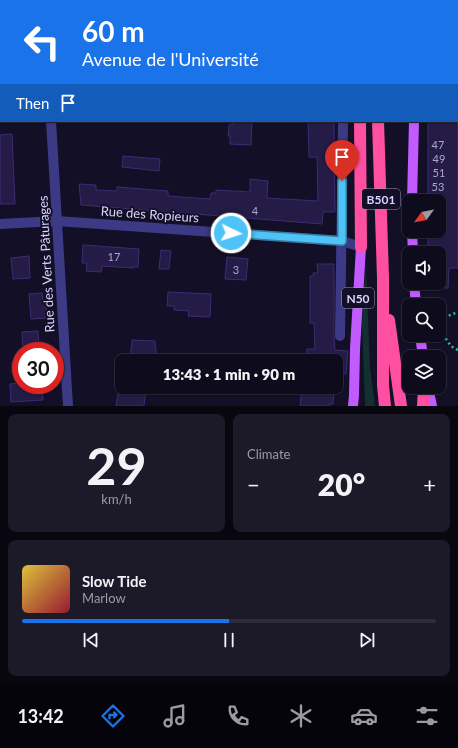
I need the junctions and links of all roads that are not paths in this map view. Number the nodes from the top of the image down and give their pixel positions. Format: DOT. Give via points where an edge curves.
graph roads {
  1 [pos="51,122"];
  2 [pos="343,122"];
  3 [pos="360,122"];
  4 [pos="378,122"];
  5 [pos="414,122"];
  6 [pos="412,194"];
  7 [pos="57,220"];
  8 [pos="0,224"];
  9 [pos="342,241"];
  10 [pos="361,247"];
  11 [pos="383,278"];
  12 [pos="340,336"];
  13 [pos="424,394"];
  14 [pos="429,394"];
  15 [pos="354,395"];
  16 [pos="68,406"];
  17 [pos="353,406"];
  18 [pos="356,406"];
  19 [pos="385,406"];
  20 [pos="401,406"];
  21 [pos="423,406"];
  22 [pos="432,406"];
  1 -- 7 [label="street, Rue des Verts Pâturages"];
  2 -- 9 [label="street"];
  3 -- 10 [label="highway, N50"];
  4 -- 11 [label="highway, B501"];
  5 -- 6 [label="main road"];
  7 -- 8 [label="street, Rue des Ropieurs"];
  7 -- 9 [label="street, Rue des Ropieurs"];
  7 -- 16 [label="street, Rue des Verts Pâturages"];
  9 -- 10 [label="street, Rue des Ropieurs"];
  9 -- 12 [label="street"];
  10 -- 15 [label="main road, N50" via="354,349"];
  11 -- 19 [label="highway, B501"];
  11 -- 20 [label="highway, B501"];
  13 -- 21 [label="highway"];
  14 -- 22 [label="main road"];
  15 -- 17 [label="main road, N50"];
  15 -- 18 [label="street"];
}
